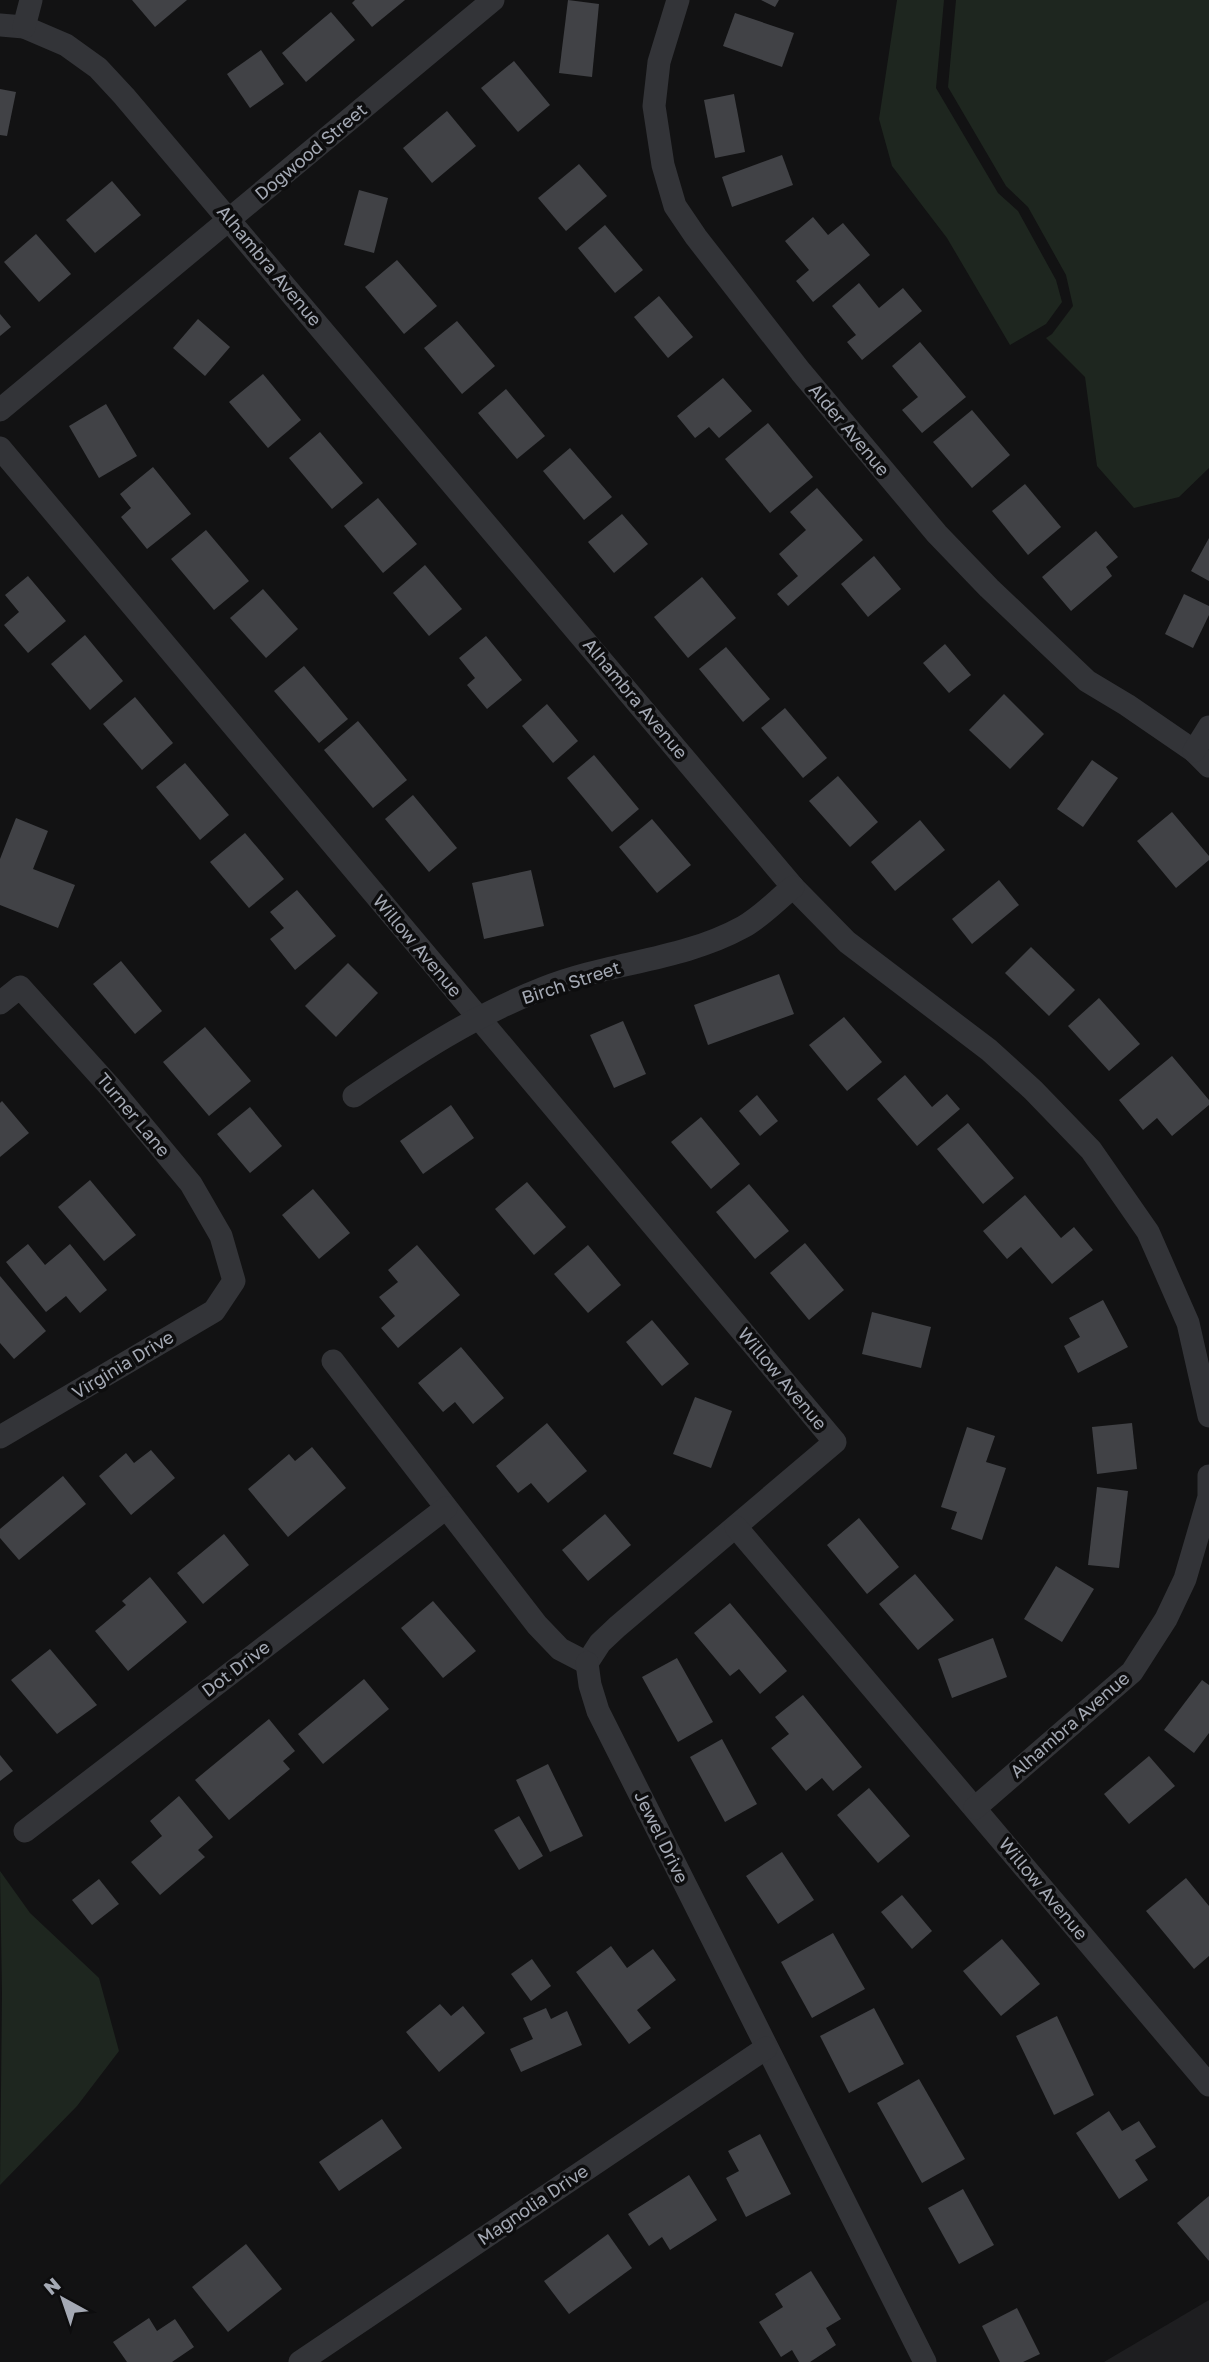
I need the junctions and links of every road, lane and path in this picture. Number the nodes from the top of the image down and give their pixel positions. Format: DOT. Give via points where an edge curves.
graph roads {
  1 [pos="31,0"];
  2 [pos="493,0"];
  3 [pos="678,0"];
  4 [pos="0,25"];
  5 [pos="24,27"];
  6 [pos="230,220"];
  7 [pos="0,410"];
  8 [pos="0,448"];
  9 [pos="1209,727"];
  10 [pos="1201,758"];
  11 [pos="793,887"];
  12 [pos="0,1003"];
  13 [pos="477,1018"];
  14 [pos="354,1096"];
  15 [pos="234,1281"];
  16 [pos="333,1361"];
  17 [pos="1209,1416"];
  18 [pos="0,1437"];
  19 [pos="1209,1476"];
  20 [pos="1209,1497"];
  21 [pos="446,1508"];
  22 [pos="736,1527"];
  23 [pos="587,1663"];
  24 [pos="975,1808"];
  25 [pos="25,1831"];
  26 [pos="766,2048"];
  27 [pos="1209,2085"];
  28 [pos="300,2362"];
  29 [pos="925,2362"];
  1 -- 5 [label="street"];
  2 -- 6 [label="street, Dogwood Street"];
  3 -- 10 [label="street, Alder Avenue" via="659,62 654,106 675,206 696,237 801,372 937,534 989,588 1087,681"];
  4 -- 5 [label="street, Alhambra Avenue"];
  5 -- 6 [label="street, Alhambra Avenue" via="66,45 98,68"];
  6 -- 7 [label="street, Dogwood Street"];
  6 -- 11 [label="street, Alhambra Avenue"];
  8 -- 13 [label="street, Willow Avenue"];
  9 -- 10 [label="street"];
  11 -- 13 [label="street, Birch Street" via="744,926 691,949 558,983"];
  11 -- 17 [label="street, Alhambra Avenue" via="847,942 1006,1066 1091,1150 1148,1232 1188,1322"];
  12 -- 15 [label="street, Turner Lane" via="20,987 120,1099 191,1184 221,1236"];
  13 -- 14 [label="street, Birch Street"];
  13 -- 22 [label="street, Willow Avenue" via="835,1442"];
  15 -- 18 [label="street, Virginia Drive" via="214,1311"];
  16 -- 21 [label="street"];
  19 -- 20 [label="street, Alhambra Avenue"];
  20 -- 24 [label="street, Alhambra Avenue" via="1185,1579 1132,1672"];
  21 -- 23 [label="street" via="537,1625 560,1648"];
  21 -- 25 [label="street, Dot Drive"];
  22 -- 23 [label="street" via="617,1627"];
  22 -- 24 [label="street, Willow Avenue"];
  23 -- 26 [label="street, Jewel Drive" via="598,1711"];
  24 -- 27 [label="street, Willow Avenue"];
  26 -- 28 [label="street, Magnolia Drive"];
  26 -- 29 [label="street, Jewel Drive"];
}
